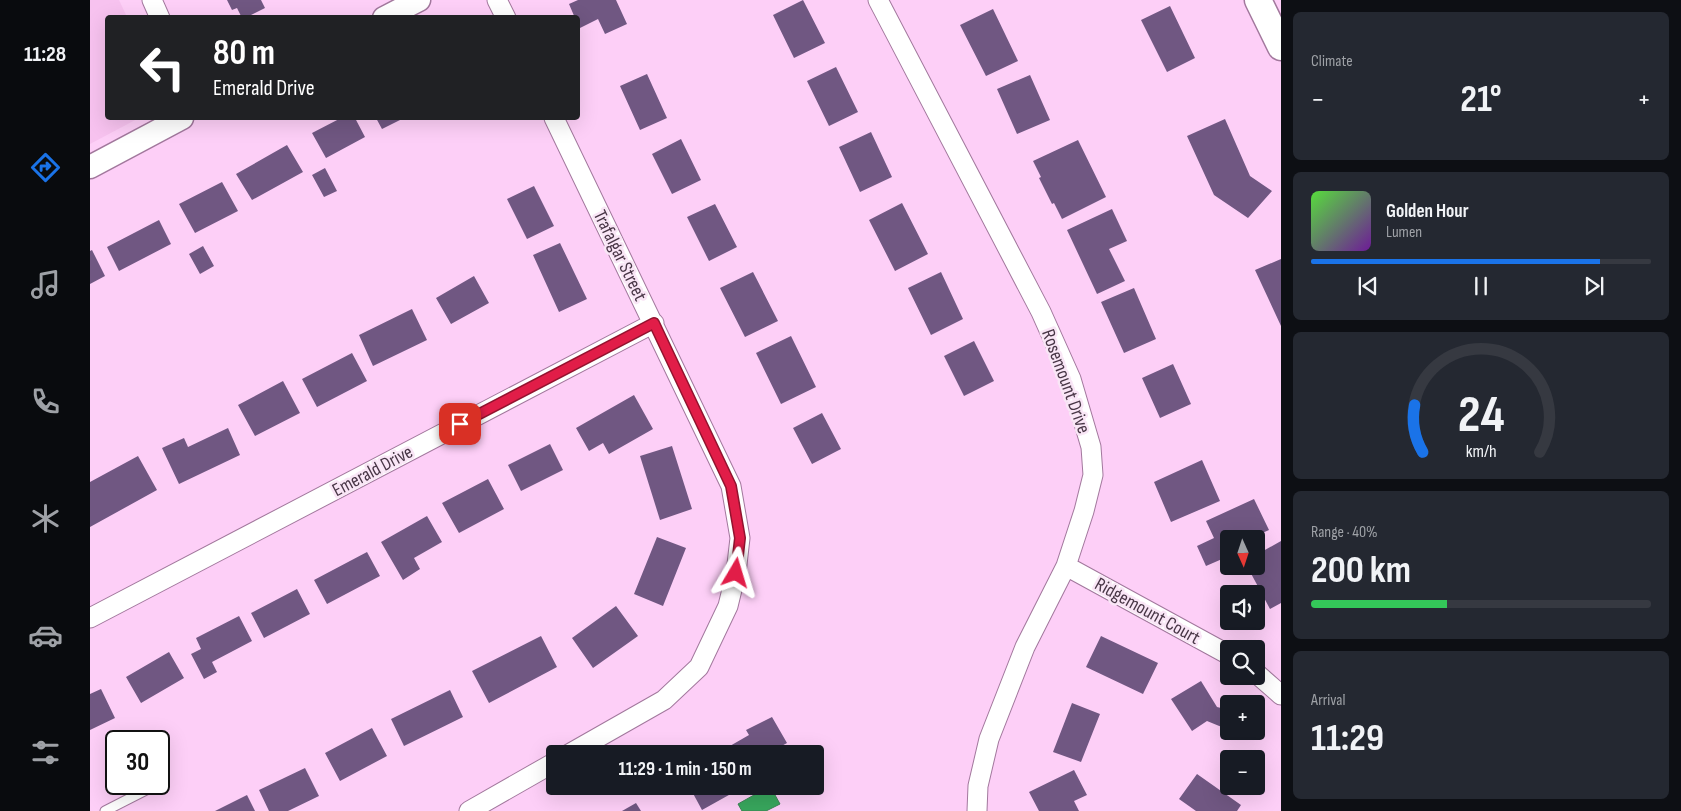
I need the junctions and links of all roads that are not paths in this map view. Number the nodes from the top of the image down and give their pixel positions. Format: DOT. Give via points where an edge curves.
graph roads {
  1 [pos="152,0"];
  2 [pos="419,0"];
  3 [pos="497,0"];
  4 [pos="878,0"];
  5 [pos="1258,0"];
  6 [pos="159,15"];
  7 [pos="390,15"];
  8 [pos="504,15"];
  9 [pos="1281,47"];
  10 [pos="178,120"];
  11 [pos="555,120"];
  12 [pos="90,167"];
  13 [pos="654,323"];
  14 [pos="1066,566"];
  15 [pos="90,618"];
  16 [pos="1220,650"];
  17 [pos="1265,681"];
  18 [pos="1281,695"];
  19 [pos="586,745"];
  20 [pos="546,767"];
  21 [pos="136,795"];
  22 [pos="105,811"];
  23 [pos="470,811"];
  24 [pos="977,811"];
  1 -- 6 [label="street"];
  2 -- 7 [label="street"];
  3 -- 8 [label="street"];
  4 -- 14 [label="street, Rosemount Drive" via="1041,312 1071,379 1091,447 1093,475"];
  5 -- 9 [label="main road"];
  10 -- 12 [label="street"];
  11 -- 13 [label="street, Trafalgar Street"];
  13 -- 15 [label="street, Emerald Drive"];
  13 -- 19 [label="street, Trafalgar Street" via="731,486 740,538 736,573 728,606 699,667 664,700"];
  14 -- 16 [label="street, Ridgemount Court"];
  14 -- 24 [label="street, Rosemount Drive" via="1024,647 988,739 978,786"];
  17 -- 18 [label="street"];
  20 -- 23 [label="street"];
  21 -- 22 [label="lane"];
}
